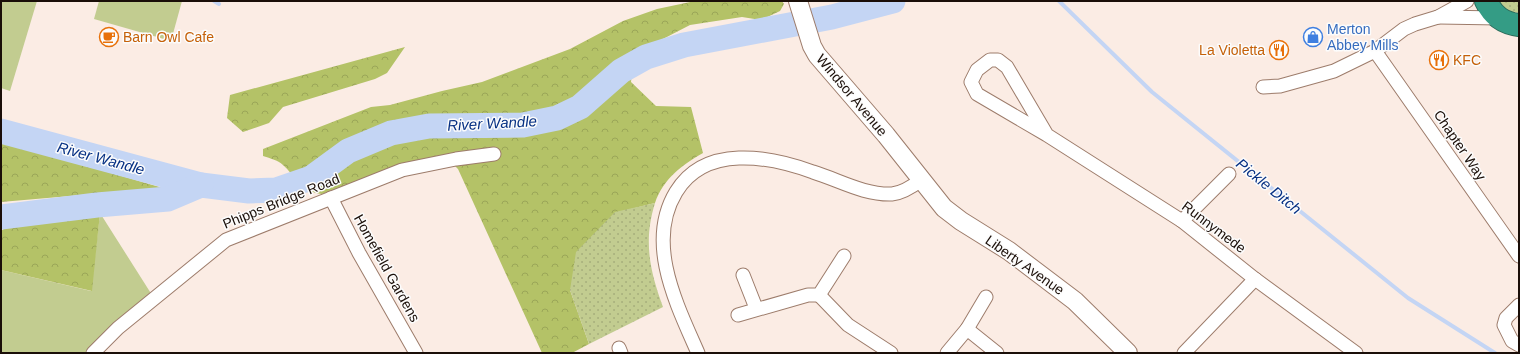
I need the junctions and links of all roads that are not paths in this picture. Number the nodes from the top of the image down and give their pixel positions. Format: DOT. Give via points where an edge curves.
graph roads {
  1 [pos="798,1"];
  2 [pos="1467,1"];
  3 [pos="1486,1"];
  4 [pos="1438,17"];
  5 [pos="1514,23"];
  6 [pos="1375,51"];
  7 [pos="1263,87"];
  8 [pos="1047,135"];
  9 [pos="494,154"];
  10 [pos="1229,174"];
  11 [pos="921,180"];
  12 [pos="331,198"];
  13 [pos="1182,221"];
  14 [pos="844,256"];
  15 [pos="1519,256"];
  16 [pos="743,275"];
  17 [pos="1255,279"];
  18 [pos="819,295"];
  19 [pos="986,297"];
  20 [pos="1519,305"];
  21 [pos="756,308"];
  22 [pos="738,315"];
  23 [pos="967,329"];
  24 [pos="1519,345"];
  25 [pos="93,353"];
  26 [pos="416,353"];
  27 [pos="698,353"];
  28 [pos="892,353"];
  29 [pos="947,353"];
  30 [pos="997,353"];
  31 [pos="1128,353"];
  32 [pos="1184,353"];
  33 [pos="1356,353"];
  1 -- 11 [label="street, Windsor Avenue" via="812,46 824,64 886,135"];
  2 -- 4 [label="street"];
  3 -- 5 [label="highway" via="1491,11"];
  4 -- 5 [label="street"];
  4 -- 6 [label="street" via="1404,29"];
  6 -- 7 [label="street" via="1334,71 1280,86"];
  6 -- 15 [label="street, Chapter Way"];
  8 -- 8 [label="street, Runnymede" via="977,94 971,82 978,70 990,60 998,60 1007,67"];
  8 -- 13 [label="street, Runnymede"];
  9 -- 12 [label="street, Phipps Bridge Road" via="402,170"];
  10 -- 13 [label="street"];
  11 -- 27 [label="street" via="892,194 855,188 794,165 759,159 726,158 694,170 682,181 674,195 666,214 663,235 671,290"];
  11 -- 31 [label="street, Liberty Avenue" via="950,212 1009,251 1070,297"];
  12 -- 25 [label="street, Phipps Bridge Road" via="226,240 118,328"];
  12 -- 26 [label="street, Homefield Gardens"];
  13 -- 17 [label="street, Runnymede"];
  14 -- 18 [label="street"];
  16 -- 21 [label="street"];
  17 -- 32 [label="street"];
  17 -- 33 [label="street, Runnymede"];
  18 -- 21 [label="street" via="808,295"];
  18 -- 28 [label="street" via="848,325"];
  19 -- 23 [label="street"];
  20 -- 24 [label="street" via="1506,318 1504,325 1512,341"];
  21 -- 22 [label="street"];
  23 -- 29 [label="street"];
  23 -- 30 [label="street"];
}
